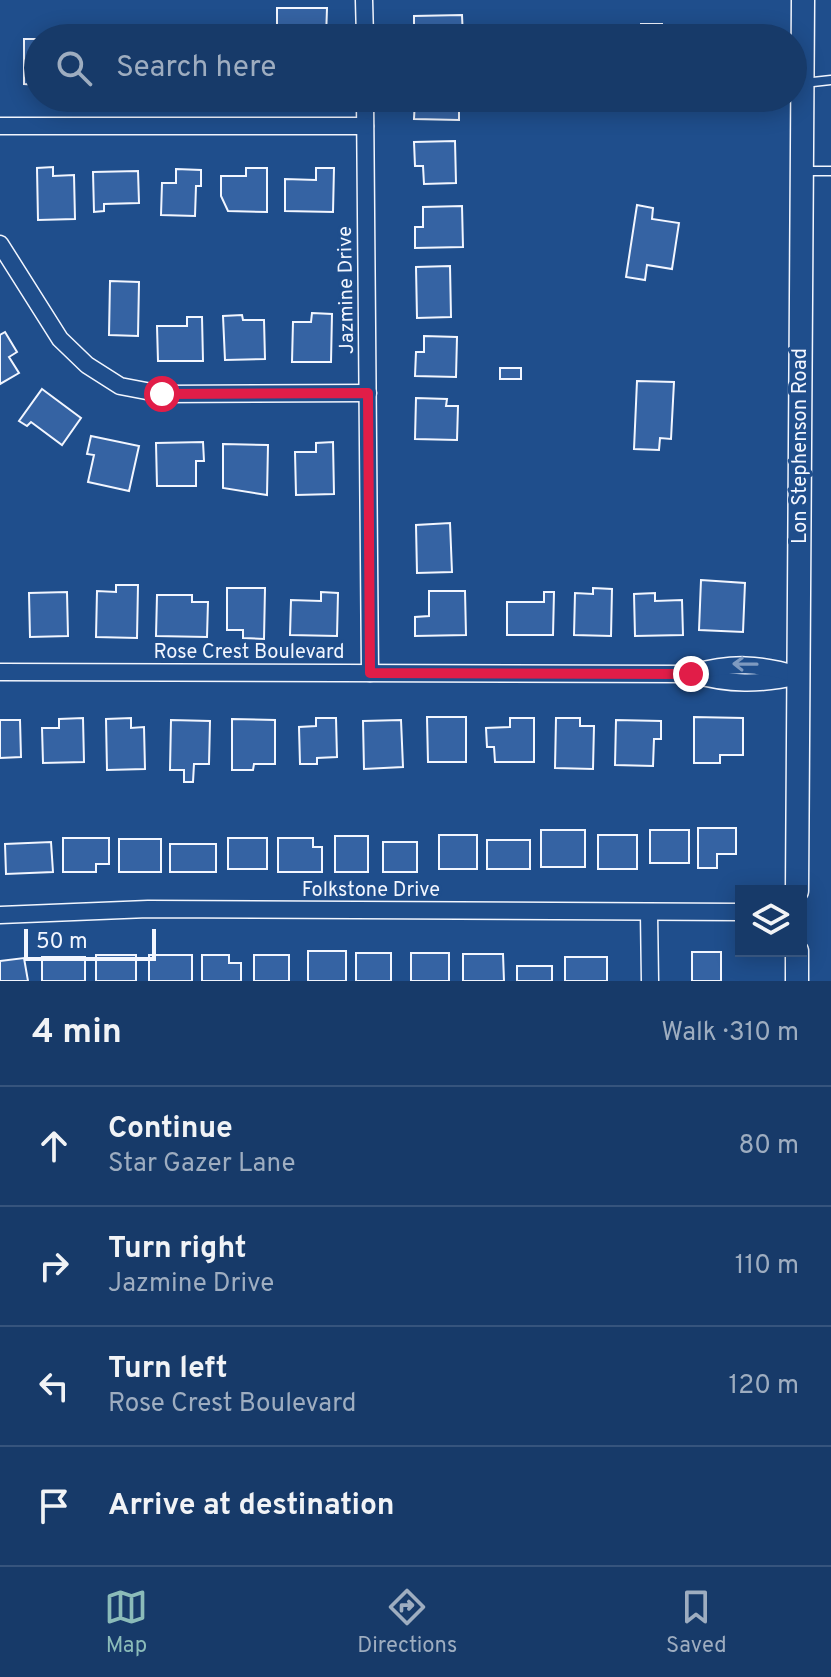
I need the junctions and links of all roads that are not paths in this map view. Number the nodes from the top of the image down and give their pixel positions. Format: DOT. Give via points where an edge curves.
graph roads {
  1 [pos="364,0"];
  2 [pos="803,0"];
  3 [pos="365,24"];
  4 [pos="803,24"];
  5 [pos="831,80"];
  6 [pos="807,82"];
  7 [pos="365,112"];
  8 [pos="802,112"];
  9 [pos="0,126"];
  10 [pos="365,126"];
  11 [pos="802,171"];
  12 [pos="831,171"];
  13 [pos="0,244"];
  14 [pos="368,393"];
  15 [pos="0,672"];
  16 [pos="370,673"];
  17 [pos="799,676"];
  18 [pos="797,885"];
  19 [pos="735,912"];
  20 [pos="649,913"];
  21 [pos="0,915"];
  22 [pos="797,957"];
  23 [pos="650,981"];
  24 [pos="797,981"];
  1 -- 3 [label="street"];
  2 -- 4 [label="street, Lon Stephenson Road"];
  5 -- 6 [label="lane"];
  7 -- 10 [label="street, Jazmine Drive"];
  8 -- 11 [label="street, Lon Stephenson Road"];
  9 -- 10 [label="street"];
  10 -- 14 [label="street, Jazmine Drive"];
  11 -- 12 [label="lane"];
  11 -- 17 [label="street, Lon Stephenson Road"];
  13 -- 14 [label="street" via="60,339 120,386 162,394"];
  14 -- 16 [label="street, Jazmine Drive"];
  15 -- 16 [label="street, Rose Crest Boulevard"];
  16 -- 17 [label="street, Rose Crest Boulevard" via="691,674 726,664 752,664"];
  17 -- 18 [label="street, Lon Stephenson Road"];
  19 -- 20 [label="street, Folkstone Drive"];
  20 -- 21 [label="street, Folkstone Drive" via="148,909"];
  20 -- 23 [label="street"];
  22 -- 24 [label="street"];
}
